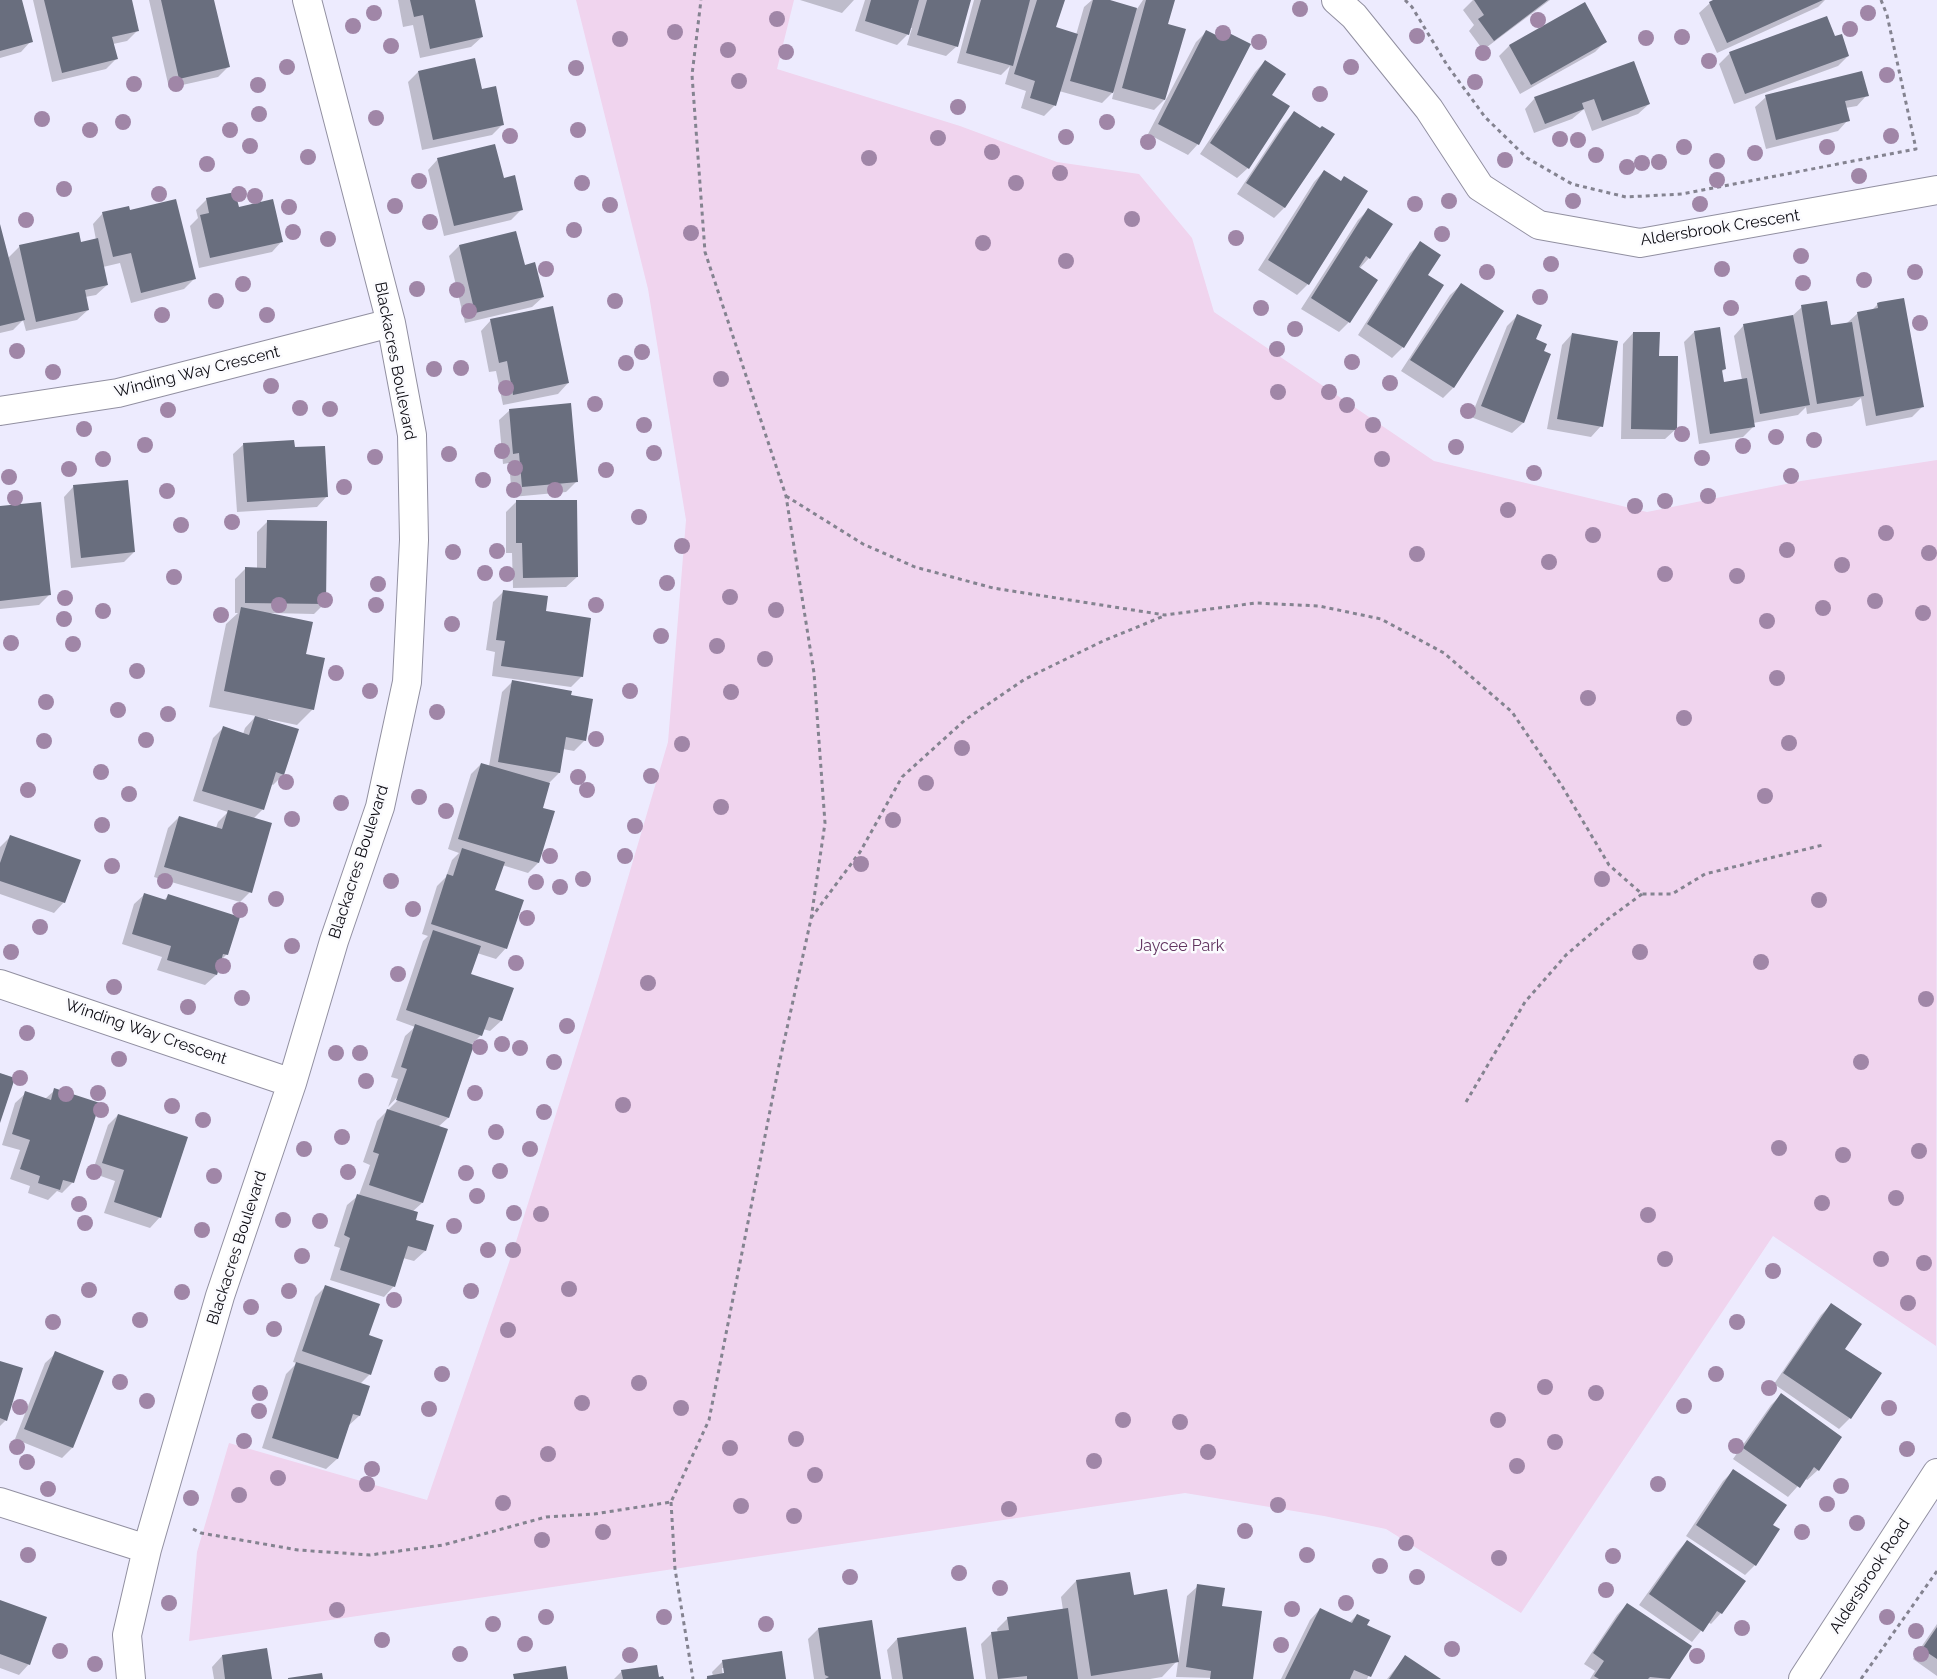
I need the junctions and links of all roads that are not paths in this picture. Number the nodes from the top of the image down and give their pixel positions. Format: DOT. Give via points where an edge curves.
graph roads {
  1 [pos="307,0"];
  2 [pos="1336,0"];
  3 [pos="1937,190"];
  4 [pos="391,323"];
  5 [pos="0,411"];
  6 [pos="0,984"];
  7 [pos="292,1083"];
  8 [pos="1937,1473"];
  9 [pos="0,1502"];
  10 [pos="147,1549"];
  11 [pos="1813,1675"];
  12 [pos="131,1679"];
  1 -- 4 [label="street, Blackacres Boulevard"];
  2 -- 3 [label="street, Aldersbrook Crescent" via="1354,16 1429,109 1480,187 1539,224 1640,243"];
  4 -- 5 [label="street, Winding Way Crescent" via="118,393"];
  4 -- 7 [label="street, Blackacres Boulevard" via="412,436 414,540 407,682 380,807 334,941"];
  6 -- 7 [label="street, Winding Way Crescent"];
  7 -- 10 [label="street, Blackacres Boulevard" via="220,1296"];
  8 -- 11 [label="street, Aldersbrook Road"];
  9 -- 10 [label="street"];
  10 -- 12 [label="street, Blackacres Boulevard" via="127,1635"];
}
